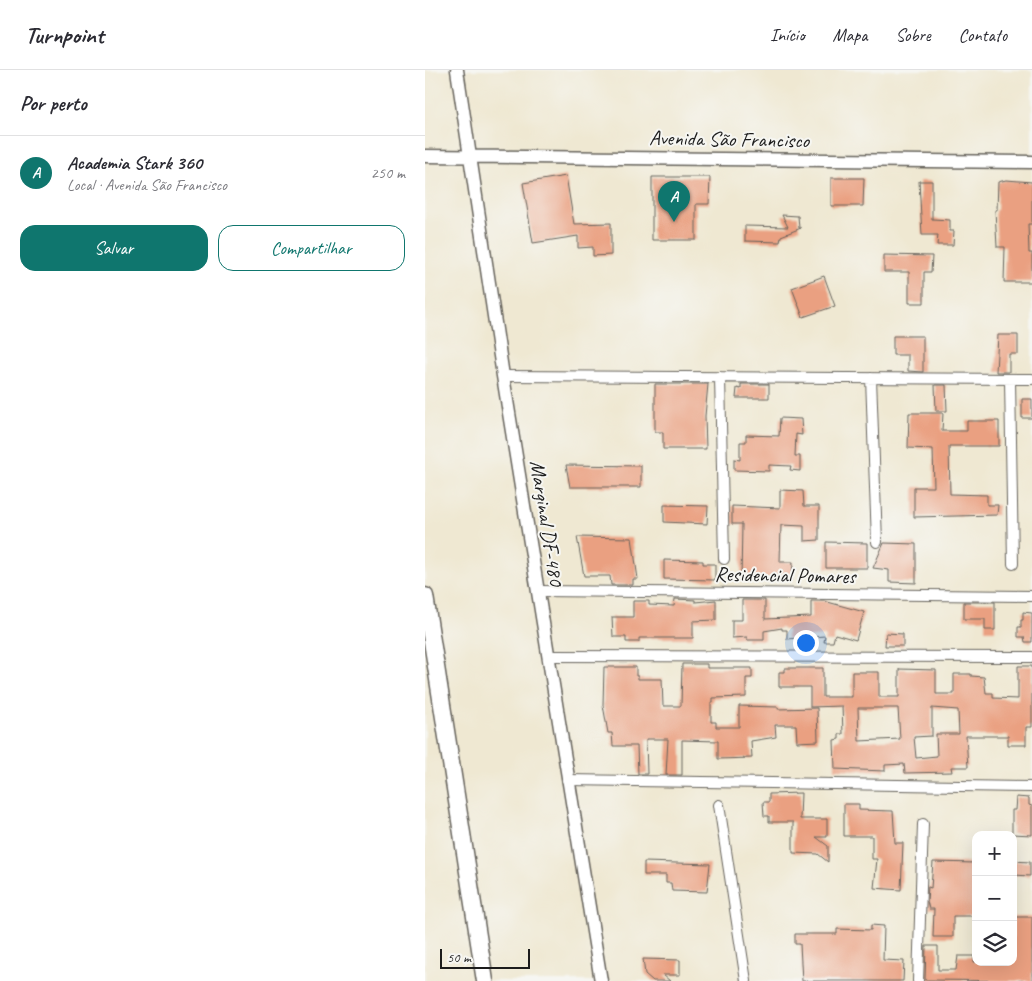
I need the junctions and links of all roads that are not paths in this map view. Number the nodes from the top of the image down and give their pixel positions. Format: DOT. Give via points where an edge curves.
graph roads {
  1 [pos="457,70"];
  2 [pos="425,156"];
  3 [pos="469,156"];
  4 [pos="1032,162"];
  5 [pos="503,376"];
  6 [pos="720,377"];
  7 [pos="871,378"];
  8 [pos="1010,379"];
  9 [pos="1032,379"];
  10 [pos="877,542"];
  11 [pos="724,559"];
  12 [pos="1013,564"];
  13 [pos="538,591"];
  14 [pos="425,596"];
  15 [pos="1032,596"];
  16 [pos="548,656"];
  17 [pos="1032,657"];
  18 [pos="567,780"];
  19 [pos="1032,787"];
  20 [pos="719,805"];
  21 [pos="923,824"];
  22 [pos="485,981"];
  23 [pos="601,981"];
  24 [pos="746,981"];
  25 [pos="918,981"];
  1 -- 3 [label="street, Marginal DF-480"];
  2 -- 3 [label="street, Avenida São Francisco"];
  3 -- 4 [label="street, Avenida São Francisco"];
  3 -- 5 [label="street, Marginal DF-480"];
  5 -- 6 [label="street"];
  5 -- 13 [label="street, Marginal DF-480"];
  6 -- 7 [label="street"];
  6 -- 11 [label="street"];
  7 -- 8 [label="street"];
  7 -- 10 [label="street"];
  8 -- 9 [label="street"];
  8 -- 12 [label="street"];
  13 -- 15 [label="street, Residencial Pomares"];
  13 -- 16 [label="street, Marginal DF-480"];
  14 -- 22 [label="main road"];
  16 -- 17 [label="street"];
  16 -- 18 [label="street, Marginal DF-480"];
  18 -- 19 [label="street"];
  18 -- 23 [label="street, Marginal DF-480"];
  20 -- 24 [label="street"];
  21 -- 25 [label="street"];
}
